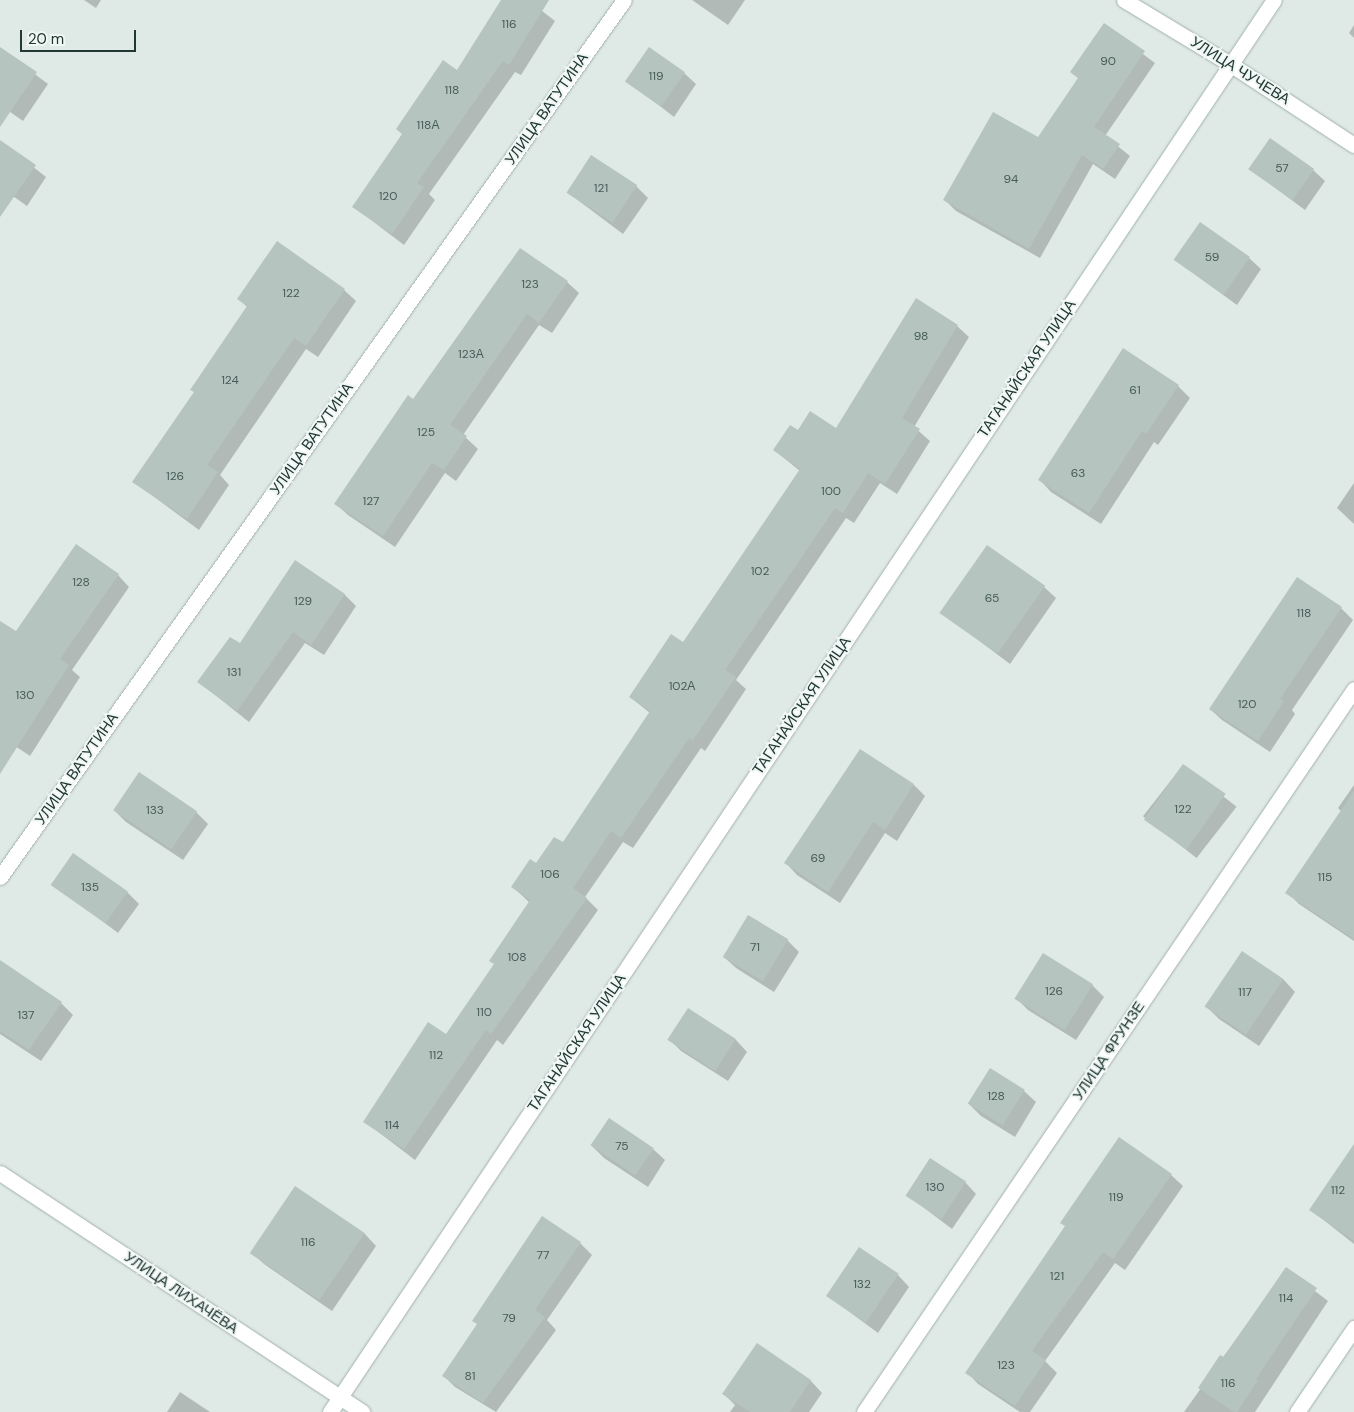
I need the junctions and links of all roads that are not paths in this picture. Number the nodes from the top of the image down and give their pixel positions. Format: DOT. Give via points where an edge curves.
graph roads {
  1 [pos="624,0"];
  2 [pos="1124,0"];
  3 [pos="1274,0"];
  4 [pos="1230,64"];
  5 [pos="1354,145"];
  6 [pos="1354,690"];
  7 [pos="0,877"];
  8 [pos="0,1173"];
  9 [pos="1354,1328"];
  10 [pos="339,1398"];
  11 [pos="330,1412"];
  12 [pos="362,1412"];
  13 [pos="864,1412"];
  14 [pos="1297,1412"];
  1 -- 7 [label="street, УЛИЦА ВАТУТИНА"];
  2 -- 4 [label="street, УЛИЦА ЧУЧЕВА"];
  3 -- 4 [label="street, ТАГАНАЙСКАЯ УЛИЦА"];
  4 -- 5 [label="street, УЛИЦА ЧУЧЕВА"];
  4 -- 10 [label="street, ТАГАНАЙСКАЯ УЛИЦА"];
  6 -- 13 [label="street, УЛИЦА ФРУНЗЕ"];
  8 -- 10 [label="street, УЛИЦА ЛИХАЧЁВА"];
  9 -- 14 [label="street"];
  10 -- 11 [label="street, ТАГАНАЙСКАЯ УЛИЦА"];
  10 -- 12 [label="street, УЛИЦА ЛИХАЧЁВА"];
}
